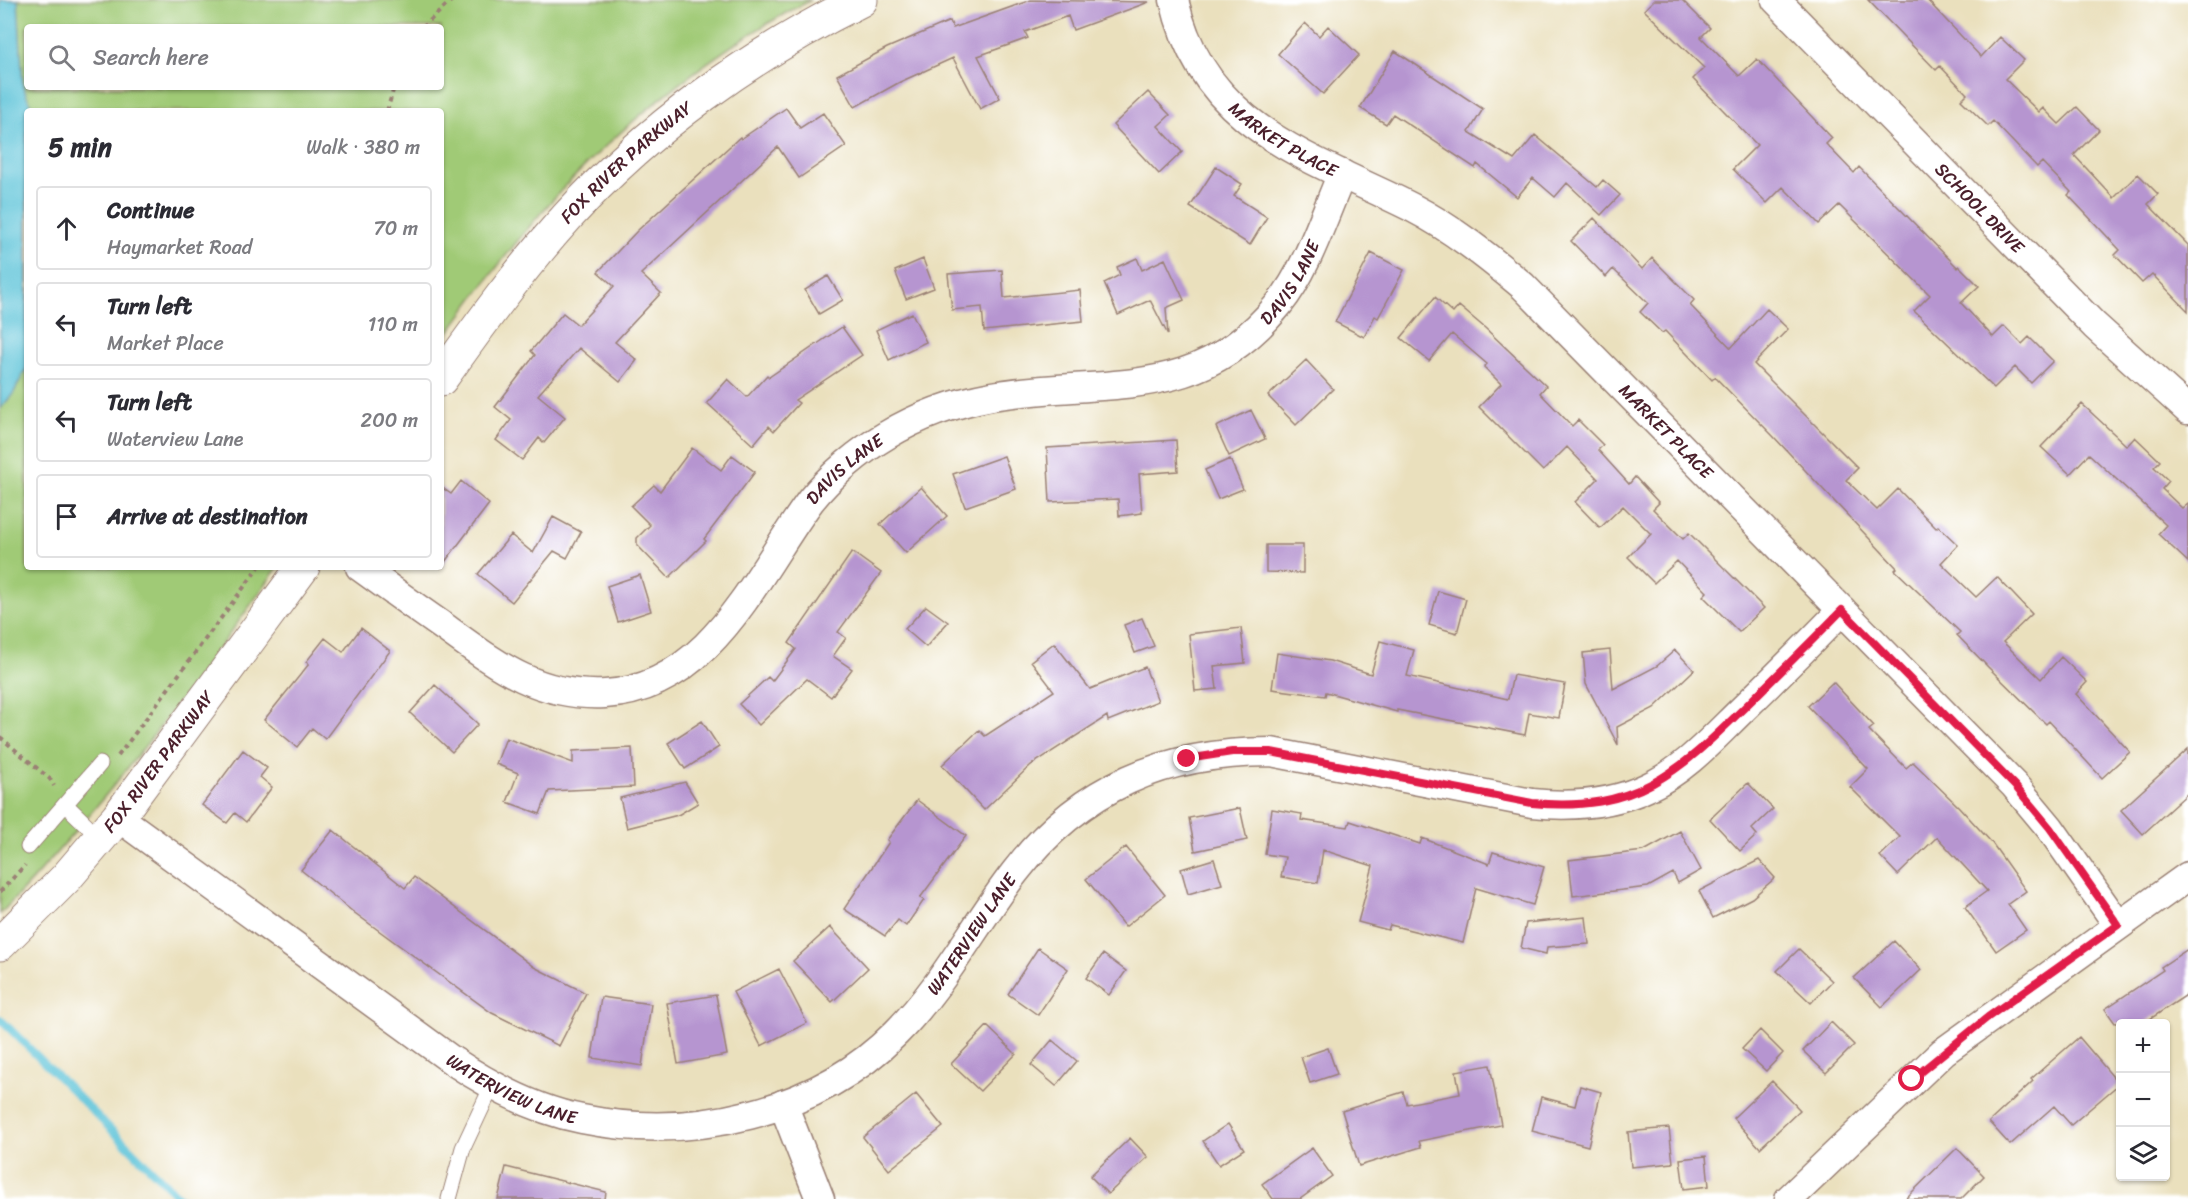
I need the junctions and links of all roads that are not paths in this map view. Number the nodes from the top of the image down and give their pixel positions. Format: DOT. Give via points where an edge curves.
graph roads {
  1 [pos="861,0"];
  2 [pos="1174,0"];
  3 [pos="1776,0"];
  4 [pos="1342,174"];
  5 [pos="444,374"];
  6 [pos="2188,410"];
  7 [pos="301,570"];
  8 [pos="364,570"];
  9 [pos="1842,610"];
  10 [pos="100,764"];
  11 [pos="66,805"];
  12 [pos="109,827"];
  13 [pos="28,853"];
  14 [pos="2188,876"];
  15 [pos="2118,925"];
  16 [pos="0,944"];
  17 [pos="492,1086"];
  18 [pos="783,1104"];
  19 [pos="449,1199"];
  20 [pos="820,1199"];
  21 [pos="1789,1199"];
  1 -- 5 [label="street, FOX RIVER PARKWAY" via="717,85 632,153 567,216 513,280"];
  2 -- 4 [label="street, MARKET PLACE" via="1191,49 1229,103 1281,145"];
  3 -- 6 [label="street, SCHOOL DRIVE" via="2095,326"];
  4 -- 8 [label="street, DAVIS LANE" via="1290,288 1253,333 1201,366 1146,384 993,396 947,406 885,436 813,498 721,633 698,655 666,675 628,690 604,694 564,692 534,685 501,669"];
  4 -- 9 [label="street, MARKET PLACE" via="1413,208 1452,232 1523,286"];
  7 -- 12 [label="street, FOX RIVER PARKWAY"];
  9 -- 15 [label="street, MARKET PLACE" via="2015,786 2050,828"];
  9 -- 18 [label="street, WATERVIEW LANE" via="1676,771 1648,788 1594,804 1532,803 1271,752 1232,752 1187,759 1118,783 1050,832 1015,872 929,997 895,1034 846,1072"];
  10 -- 11 [label="lane"];
  11 -- 12 [label="lane"];
  11 -- 13 [label="lane"];
  12 -- 16 [label="street, FOX RIVER PARKWAY" via="66,878"];
  12 -- 17 [label="street, WATERVIEW LANE"];
  14 -- 15 [label="street"];
  15 -- 21 [label="street" via="1943,1052"];
  17 -- 18 [label="street, WATERVIEW LANE" via="580,1119 625,1125 690,1125 735,1119"];
  17 -- 19 [label="lane" via="463,1148"];
  18 -- 20 [label="street"];
}
